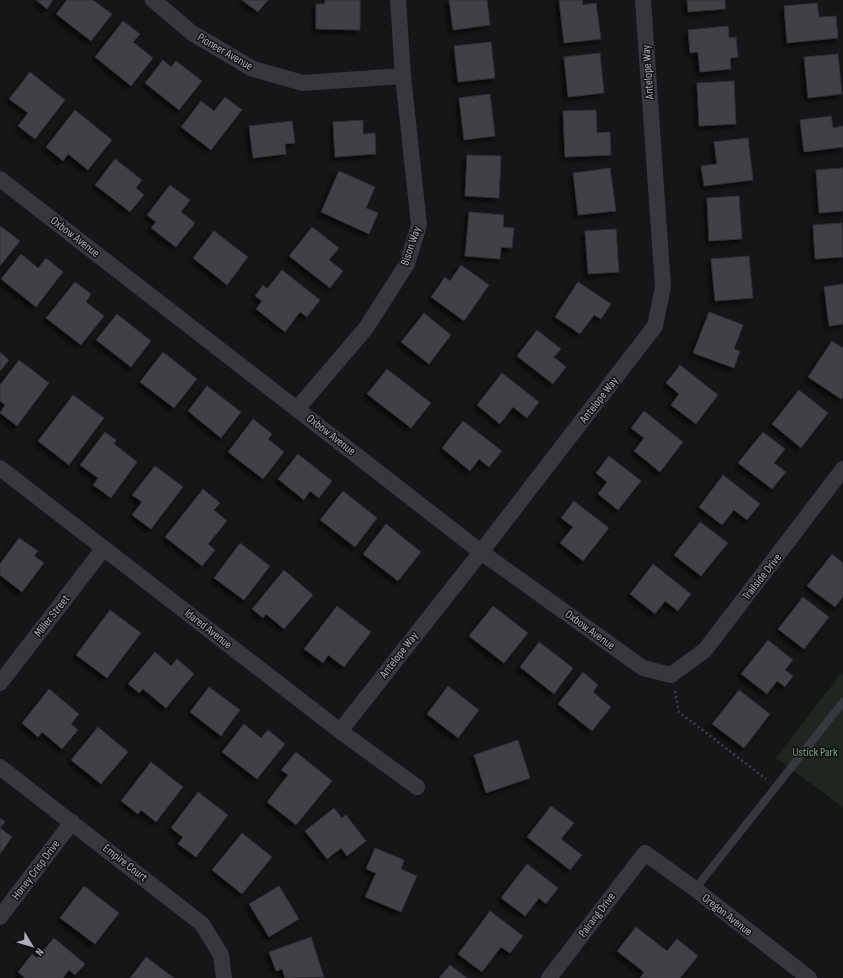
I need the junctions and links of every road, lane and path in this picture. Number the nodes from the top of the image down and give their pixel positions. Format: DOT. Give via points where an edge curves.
graph roads {
  1 [pos="153,0"];
  2 [pos="398,0"];
  3 [pos="643,0"];
  4 [pos="403,76"];
  5 [pos="0,179"];
  6 [pos="297,409"];
  7 [pos="0,468"];
  8 [pos="843,469"];
  9 [pos="104,548"];
  10 [pos="481,552"];
  11 [pos="671,675"];
  12 [pos="0,683"];
  13 [pos="843,702"];
  14 [pos="340,731"];
  15 [pos="0,767"];
  16 [pos="417,787"];
  17 [pos="776,788"];
  18 [pos="72,822"];
  19 [pos="645,853"];
  20 [pos="695,889"];
  21 [pos="0,917"];
  22 [pos="224,978"];
  23 [pos="549,978"];
  24 [pos="809,978"];
  1 -- 4 [label="street, Pioneer Avenue" via="192,33 253,69 303,83"];
  2 -- 4 [label="street, Bison Way"];
  3 -- 10 [label="street, Antelope Way" via="663,287 655,326"];
  4 -- 6 [label="street, Bison Way" via="420,224 406,264 366,328"];
  5 -- 6 [label="street, Oxbow Avenue"];
  6 -- 10 [label="street, Oxbow Avenue"];
  7 -- 9 [label="street, Idared Avenue"];
  8 -- 11 [label="street, Trailside Drive" via="705,650"];
  9 -- 12 [label="street, Miller Street"];
  9 -- 14 [label="street, Idared Avenue"];
  10 -- 11 [label="street, Oxbow Avenue" via="643,668"];
  10 -- 14 [label="street, Antelope Way"];
  11 -- 17 [label="path" via="679,712"];
  13 -- 17 [label="lane"];
  14 -- 16 [label="street, Idared Avenue"];
  15 -- 18 [label="street, Empire Court"];
  17 -- 20 [label="lane"];
  18 -- 21 [label="street, Honey Crisp Drive"];
  18 -- 22 [label="street, Empire Court" via="202,924 221,955"];
  19 -- 20 [label="street, Oregon Avenue"];
  19 -- 23 [label="street, Palrang Drive"];
  20 -- 24 [label="street, Oregon Avenue"];
}
